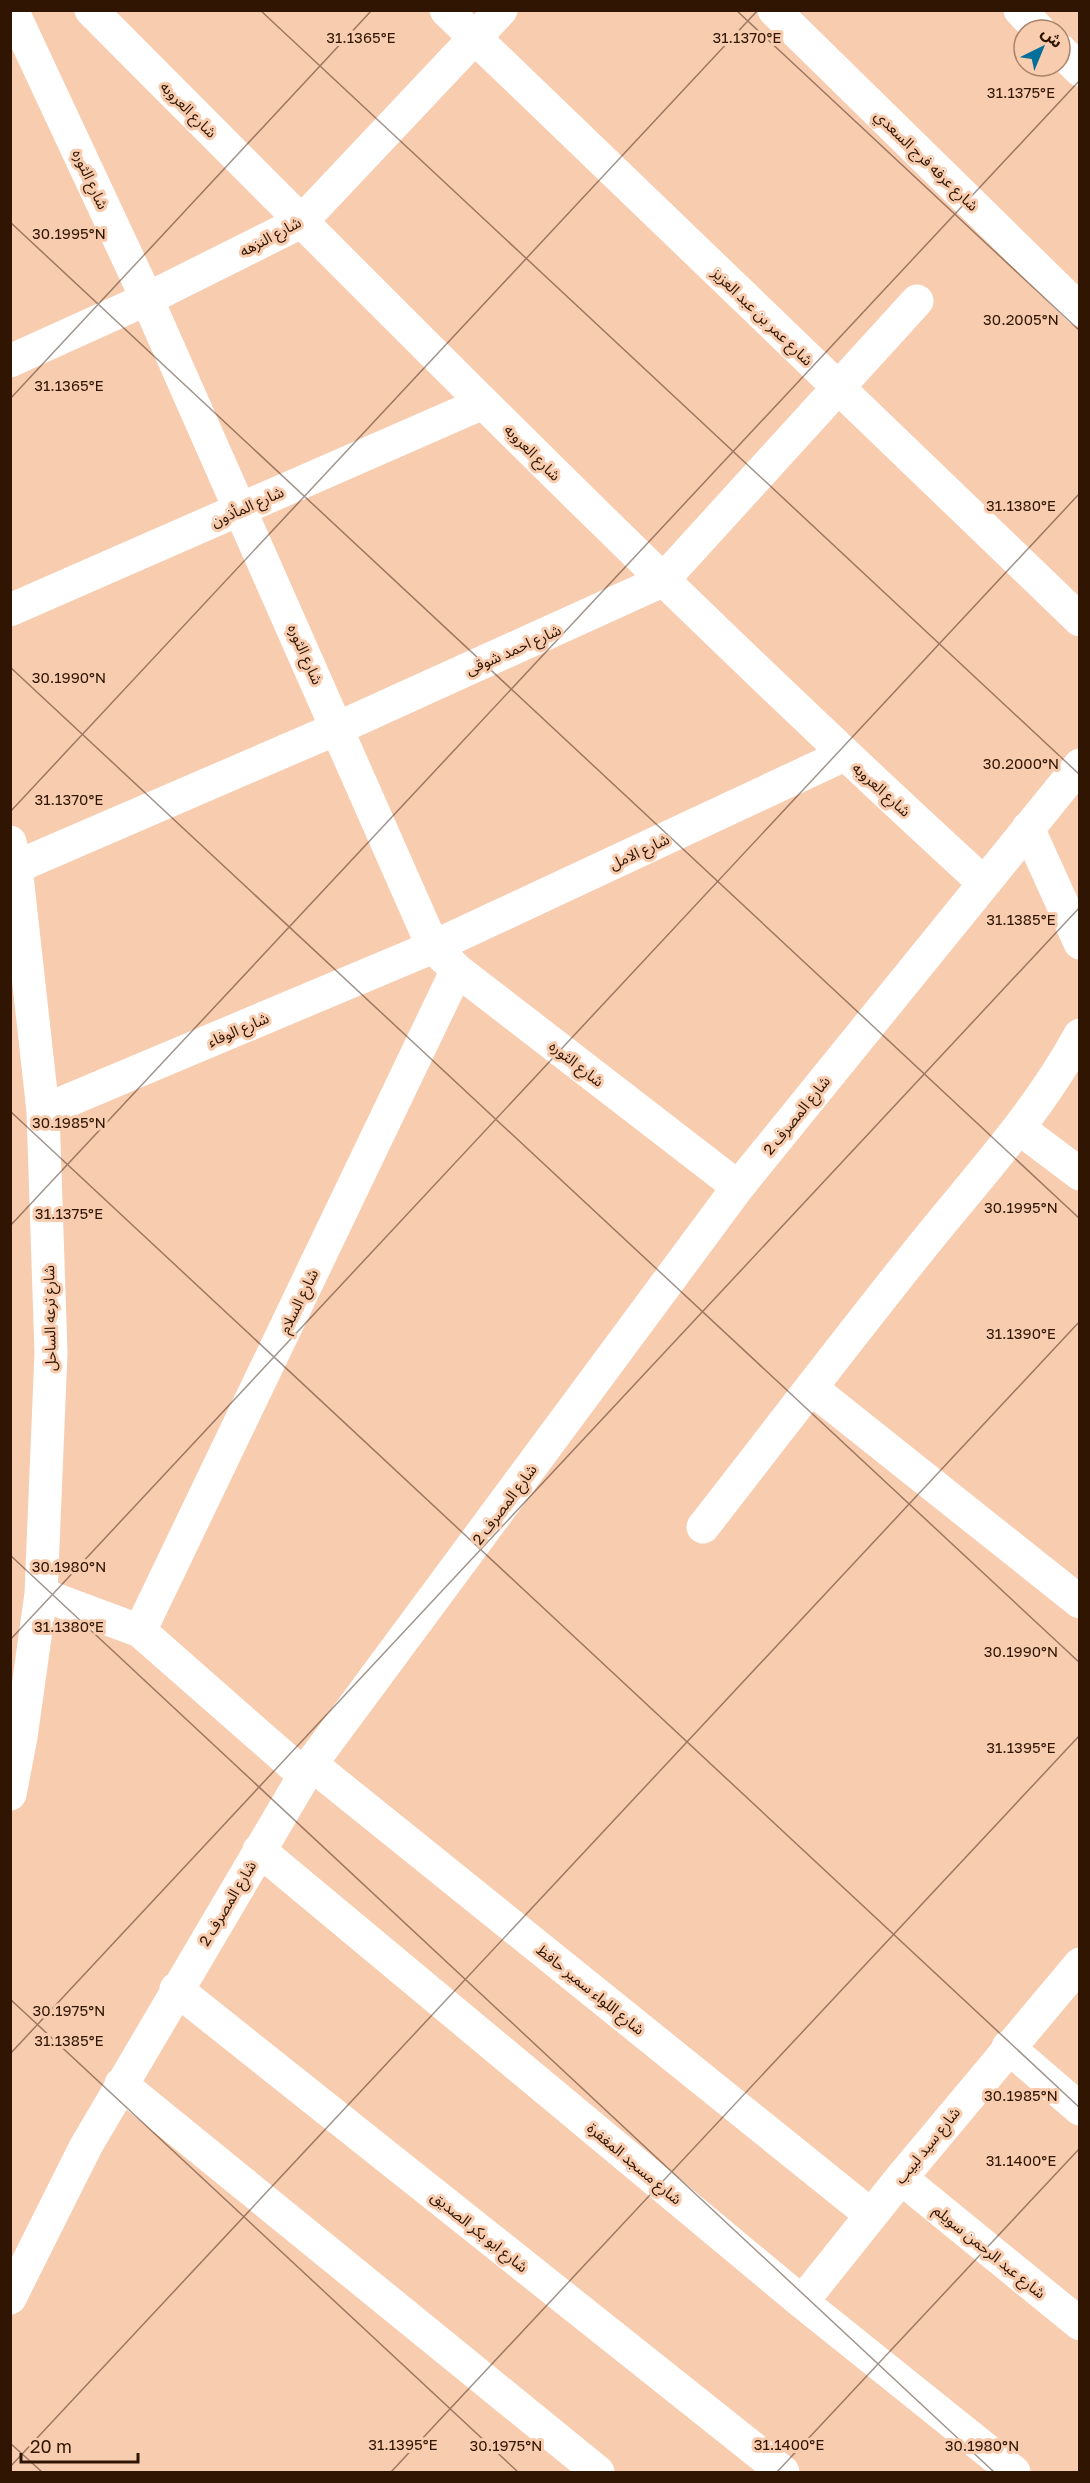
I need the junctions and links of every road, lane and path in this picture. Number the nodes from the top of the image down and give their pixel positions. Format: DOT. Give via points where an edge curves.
graph roads {
  1 [pos="12,10"];
  2 [pos="91,10"];
  3 [pos="446,10"];
  4 [pos="501,10"];
  5 [pos="774,10"];
  6 [pos="475,38"];
  7 [pos="301,222"];
  8 [pos="147,299"];
  9 [pos="917,301"];
  10 [pos="1080,310"];
  11 [pos="10,361"];
  12 [pos="838,388"];
  13 [pos="483,403"];
  14 [pos="241,509"];
  15 [pos="662,581"];
  16 [pos="10,610"];
  17 [pos="1080,620"];
  18 [pos="338,728"];
  19 [pos="844,755"];
  20 [pos="1080,765"];
  21 [pos="1028,828"];
  22 [pos="13,854"];
  23 [pos="984,883"];
  24 [pos="1080,943"];
  25 [pos="433,947"];
  26 [pos="457,970"];
  27 [pos="1080,1035"];
  28 [pos="43,1110"];
  29 [pos="1020,1129"];
  30 [pos="1080,1174"];
  31 [pos="738,1187"];
  32 [pos="811,1388"];
  33 [pos="703,1527"];
  34 [pos="41,1594"];
  35 [pos="1080,1602"];
  36 [pos="140,1631"];
  37 [pos="307,1770"];
  38 [pos="10,1794"];
  39 [pos="259,1850"];
  40 [pos="1080,1964"];
  41 [pos="176,1989"];
  42 [pos="1008,2047"];
  43 [pos="121,2084"];
  44 [pos="1080,2109"];
  45 [pos="901,2178"];
  46 [pos="871,2215"];
  47 [pos="10,2298"];
  48 [pos="802,2302"];
  49 [pos="1080,2324"];
  50 [pos="598,2472"];
  51 [pos="783,2472"];
  52 [pos="1014,2472"];
  1 -- 8 [label="street, شارع الثوره"];
  2 -- 7 [label="street, شارع العروبه"];
  3 -- 6 [label="street, شارع عمر بن عبد العزيز"];
  4 -- 6 [label="street, شارع النزهه"];
  5 -- 10 [label="street, شارع عرفه فرج السعدي"];
  6 -- 7 [label="street, شارع النزهه"];
  6 -- 12 [label="street, شارع عمر بن عبد العزيز"];
  7 -- 8 [label="street, شارع النزهه"];
  7 -- 13 [label="street, شارع العروبه"];
  8 -- 11 [label="street, شارع النزهه"];
  8 -- 14 [label="street, شارع الثوره"];
  9 -- 12 [label="street, شارع احمد شوقى"];
  12 -- 15 [label="street, شارع احمد شوقى"];
  12 -- 17 [label="street, شارع عمر بن عبد العزيز"];
  13 -- 14 [label="street, شارع المأذون"];
  13 -- 15 [label="street, شارع العروبه"];
  14 -- 16 [label="street, شارع المأذون"];
  14 -- 18 [label="street, شارع الثوره"];
  15 -- 18 [label="street, شارع احمد شوقى"];
  15 -- 19 [label="street, شارع العروبه"];
  18 -- 22 [label="street, شارع احمد شوقى"];
  18 -- 25 [label="street, شارع الثوره"];
  19 -- 23 [label="street, شارع العروبه"];
  19 -- 25 [label="street, شارع الامل"];
  20 -- 21 [label="street, شارع المصرف 2"];
  21 -- 23 [label="street, شارع المصرف 2"];
  21 -- 24 [label="street"];
  22 -- 28 [label="street, شارع ترعه الساحل"];
  23 -- 31 [label="street, شارع المصرف 2"];
  25 -- 26 [label="street, شارع الثوره"];
  25 -- 28 [label="street, شارع الوفاء"];
  26 -- 31 [label="street, شارع الثوره"];
  26 -- 36 [label="street, شارع السلام"];
  27 -- 29 [label="street"];
  28 -- 34 [label="street, شارع ترعه الساحل" via="51,1353"];
  29 -- 30 [label="street"];
  29 -- 32 [label="street"];
  31 -- 37 [label="street, شارع المصرف 2"];
  32 -- 33 [label="street"];
  32 -- 35 [label="street"];
  34 -- 36 [label="street"];
  34 -- 38 [label="street, شارع ترعه الساحل"];
  36 -- 37 [label="street, شارع اللواء سمير حافظ"];
  37 -- 39 [label="street, شارع المصرف 2"];
  37 -- 46 [label="street, شارع اللواء سمير حافظ"];
  39 -- 41 [label="street, شارع المصرف 2"];
  39 -- 48 [label="street, شارع مسجد المغفرة"];
  40 -- 42 [label="street, شارع سيد لبيب"];
  41 -- 43 [label="street, شارع المصرف 2"];
  41 -- 51 [label="street, شارع ابو بكر الصديق"];
  42 -- 44 [label="street"];
  42 -- 45 [label="street, شارع سيد لبيب"];
  43 -- 47 [label="street, شارع المصرف 2" via="53,2208"];
  43 -- 50 [label="street"];
  45 -- 46 [label="street, شارع سيد لبيب"];
  45 -- 49 [label="street, شارع عبد الرحمن سويلم"];
  46 -- 48 [label="street, شارع سيد لبيب"];
  48 -- 52 [label="street, شارع مسجد المغفرة"];
}
